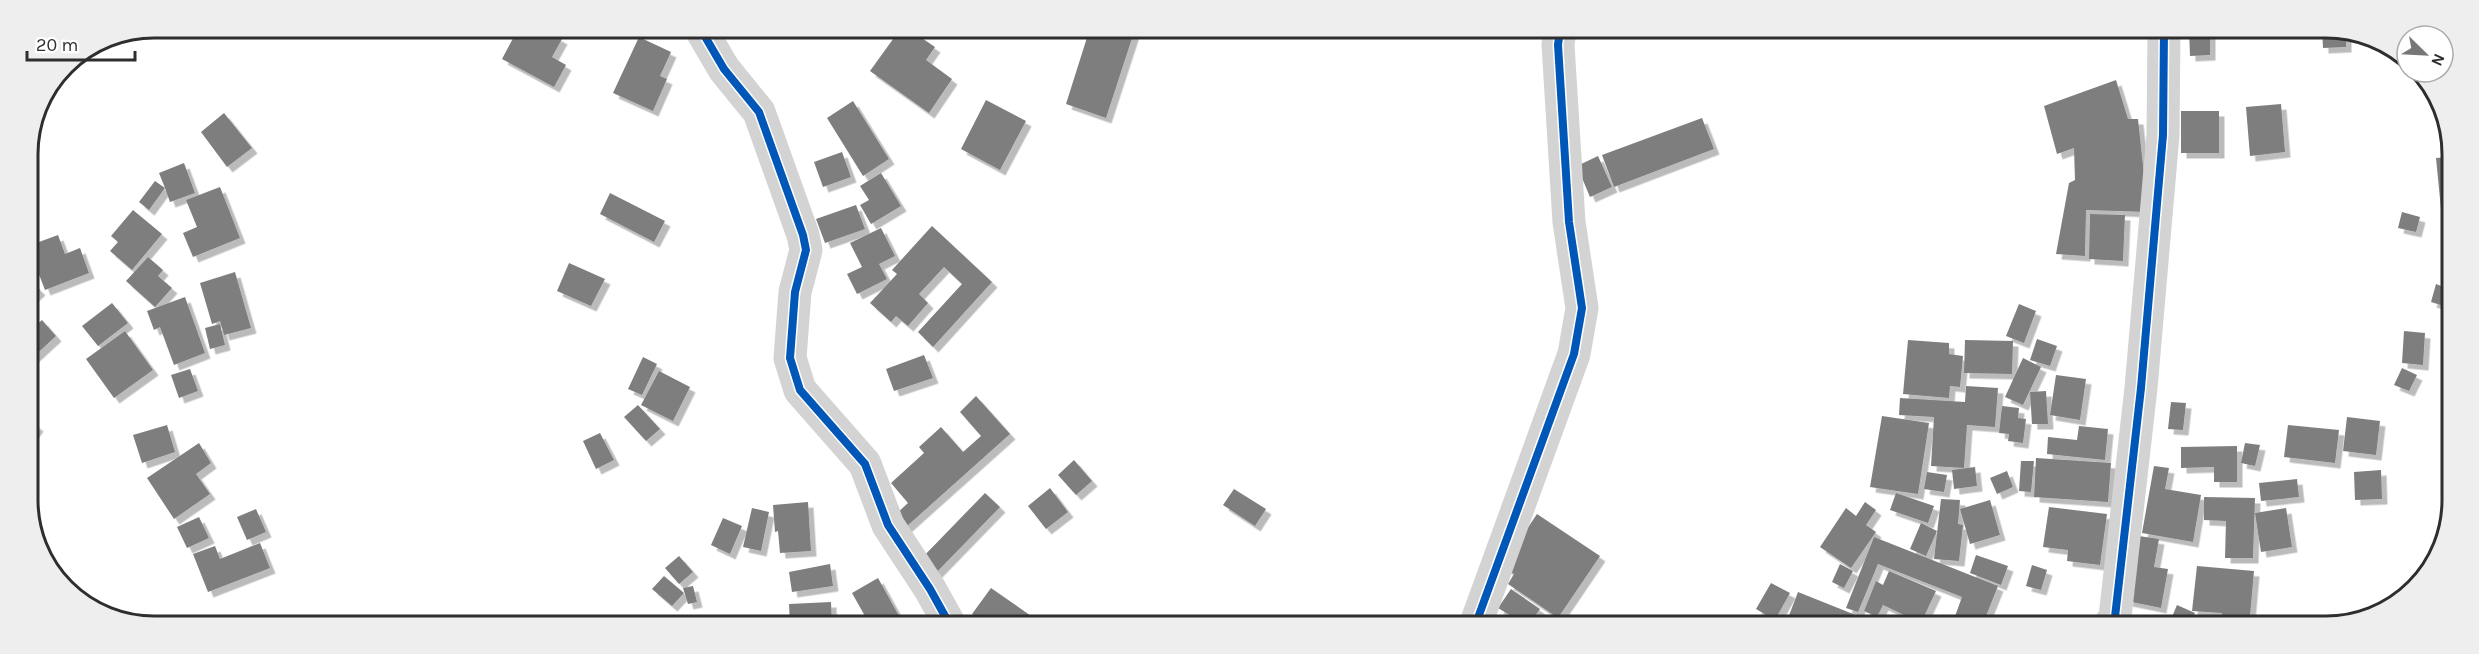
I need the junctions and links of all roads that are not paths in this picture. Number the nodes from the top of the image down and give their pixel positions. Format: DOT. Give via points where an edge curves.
graph roads {
  1 [pos="706,38"];
  2 [pos="1559,38"];
  3 [pos="2164,38"];
  4 [pos="945,616"];
  5 [pos="1479,616"];
  6 [pos="2122,616"];
  1 -- 4 [label="street" via="724,69 759,112 803,235 806,250 795,292 790,358 800,390 865,464 888,525"];
  2 -- 5 [label="street" via="1569,222 1582,308 1574,354"];
  3 -- 6 [label="street" via="2163,135"];
}
